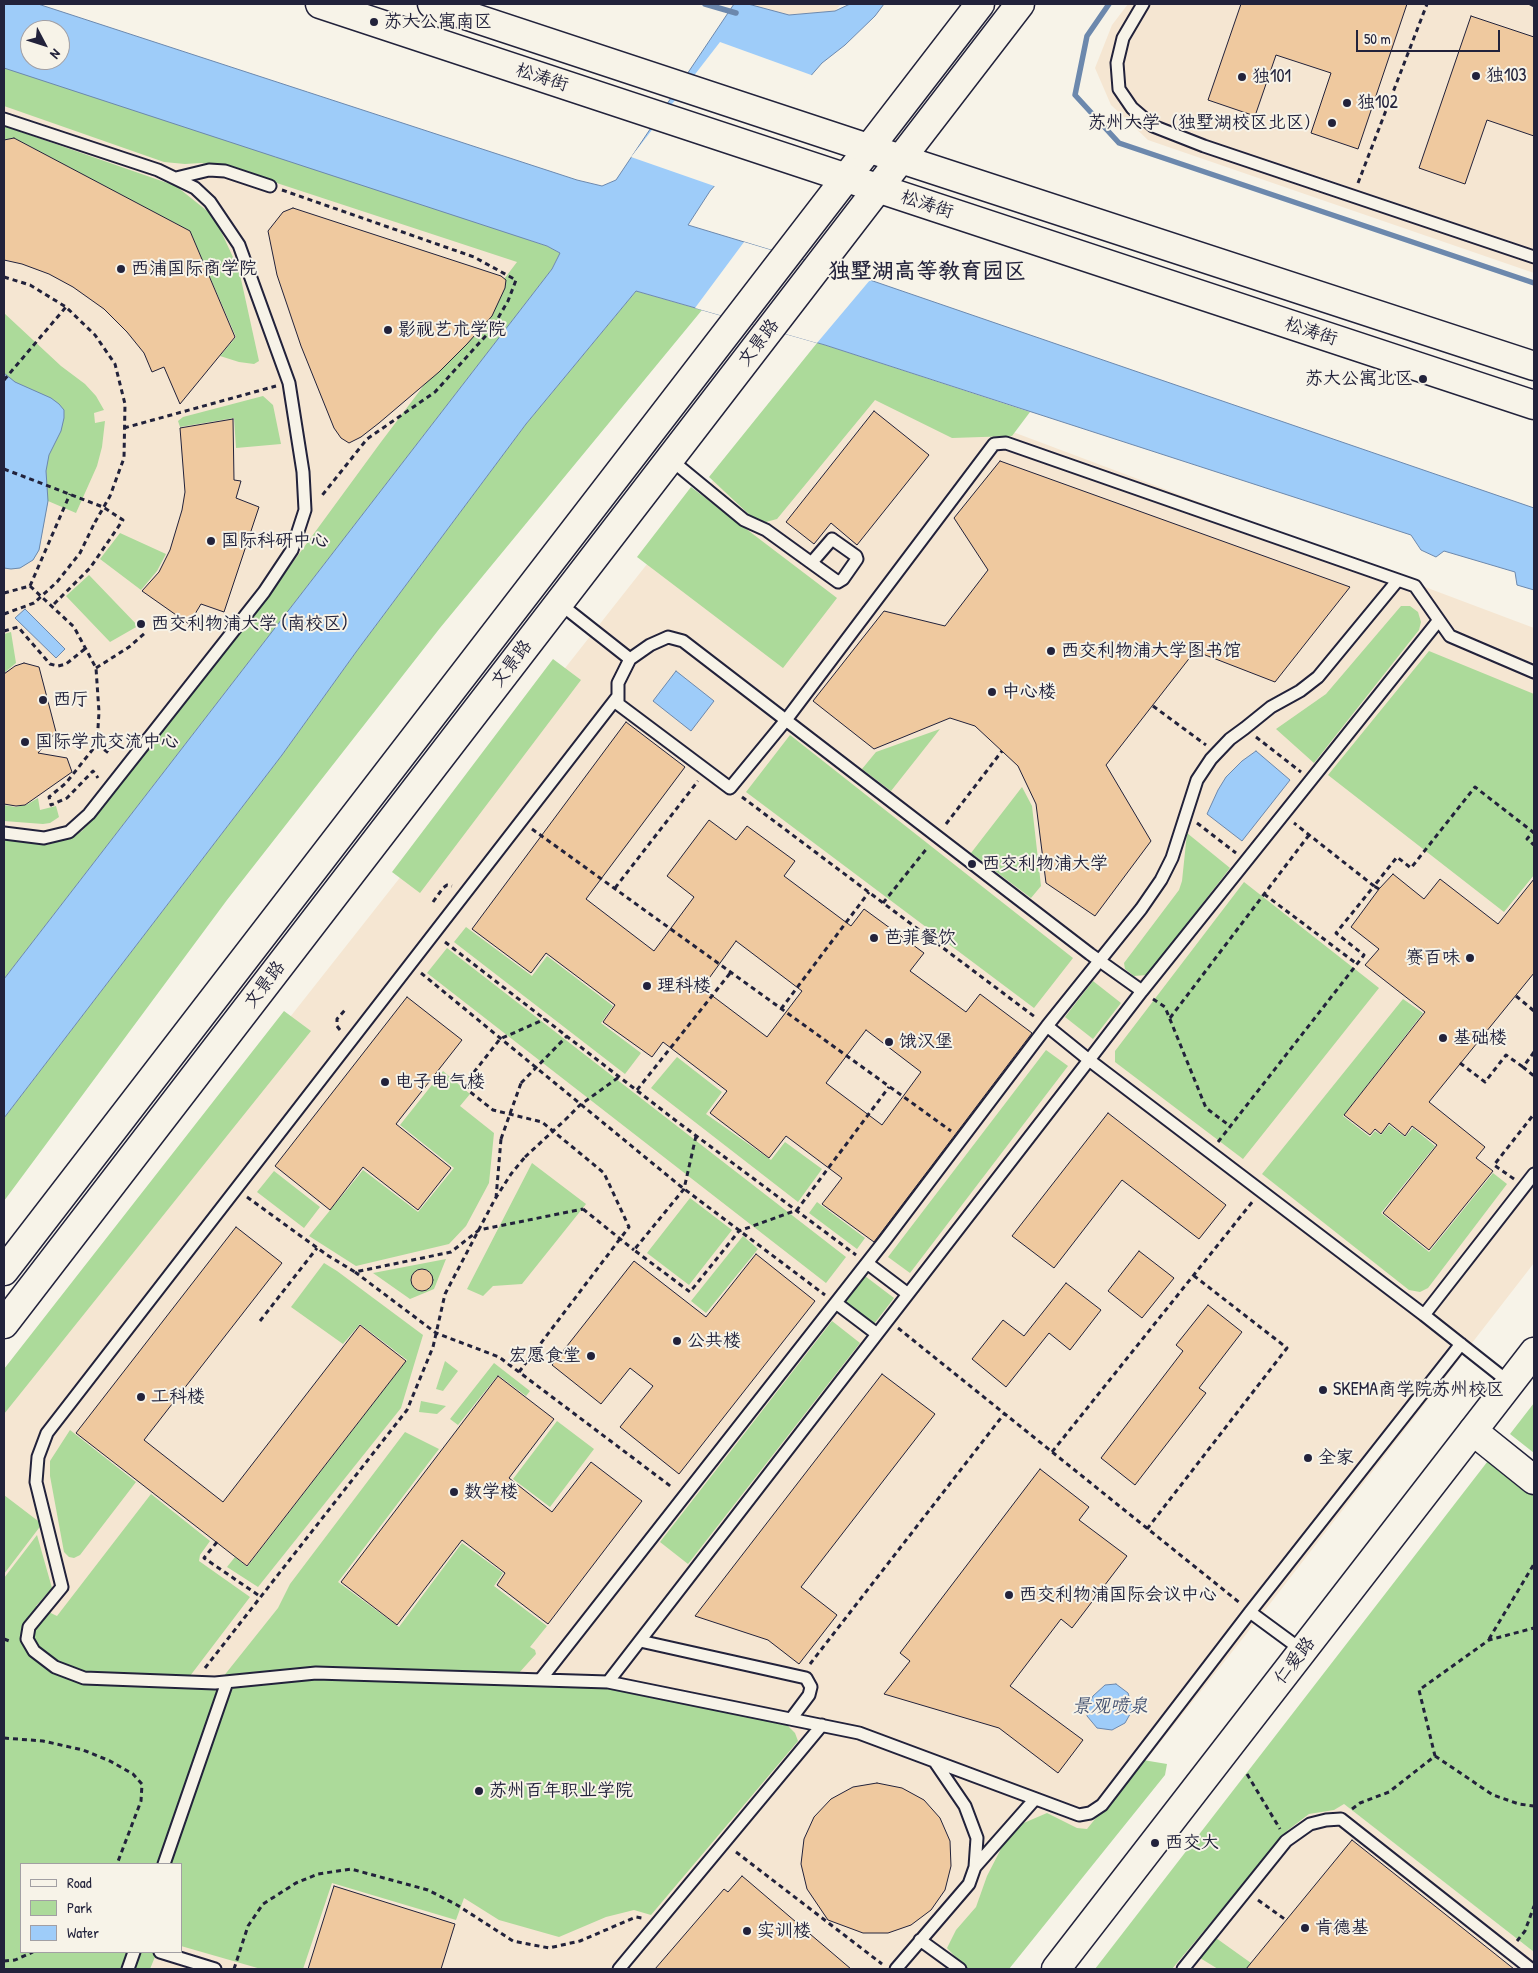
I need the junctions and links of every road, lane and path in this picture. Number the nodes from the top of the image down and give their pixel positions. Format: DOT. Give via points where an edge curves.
graph roads {
  1 [pos="320,4"];
  2 [pos="432,4"];
  3 [pos="980,4"];
  4 [pos="1020,4"];
  5 [pos="1143,4"];
  6 [pos="1427,4"];
  7 [pos="1530,4"];
  8 [pos="1534,6"];
  9 [pos="4,119"];
  10 [pos="869,148"];
  11 [pos="901,159"];
  12 [pos="176,178"];
  13 [pos="846,179"];
  14 [pos="270,186"];
  15 [pos="878,189"];
  16 [pos="1353,196"];
  17 [pos="1534,257"];
  18 [pos="4,277"];
  19 [pos="66,307"];
  20 [pos="1534,366"];
  21 [pos="4,380"];
  22 [pos="289,383"];
  23 [pos="1534,406"];
  24 [pos="124,428"];
  25 [pos="670,459"];
  26 [pos="4,469"];
  27 [pos="70,494"];
  28 [pos="103,507"];
  29 [pos="302,521"];
  30 [pos="813,564"];
  31 [pos="1398,580"];
  32 [pos="30,586"];
  33 [pos="4,593"];
  34 [pos="559,603"];
  35 [pos="52,606"];
  36 [pos="4,614"];
  37 [pos="1439,620"];
  38 [pos="4,631"];
  39 [pos="145,633"];
  40 [pos="86,648"];
  41 [pos="630,659"];
  42 [pos="96,668"];
  43 [pos="1534,672"];
  44 [pos="618,696"];
  45 [pos="1153,706"];
  46 [pos="786,720"];
  47 [pos="1244,728"];
  48 [pos="97,744"];
  49 [pos="1002,751"];
  50 [pos="1217,753"];
  51 [pos="110,754"];
  52 [pos="706,771"];
  53 [pos="1311,780"];
  54 [pos="730,788"];
  55 [pos="108,790"];
  56 [pos="1185,814"];
  57 [pos="1283,815"];
  58 [pos="521,821"];
  59 [pos="4,833"];
  60 [pos="1309,835"];
  61 [pos="936,836"];
  62 [pos="1534,845"];
  63 [pos="1246,861"];
  64 [pos="1374,886"];
  65 [pos="615,888"];
  66 [pos="1379,889"];
  67 [pos="869,892"];
  68 [pos="1264,894"];
  69 [pos="883,903"];
  70 [pos="434,933"];
  71 [pos="1099,960"];
  72 [pos="410,964"];
  73 [pos="1357,964"];
  74 [pos="731,972"];
  75 [pos="1142,991"];
  76 [pos="1516,996"];
  77 [pos="781,1009"];
  78 [pos="1534,1010"];
  79 [pos="1170,1018"];
  80 [pos="545,1019"];
  81 [pos="1047,1026"];
  82 [pos="567,1036"];
  83 [pos="500,1039"];
  84 [pos="1534,1052"];
  85 [pos="1089,1060"];
  86 [pos="1460,1063"];
  87 [pos="1523,1067"];
  88 [pos="536,1068"];
  89 [pos="1534,1076"];
  90 [pos="619,1077"];
  91 [pos="889,1086"];
  92 [pos="637,1090"];
  93 [pos="580,1106"];
  94 [pos="1534,1114"];
  95 [pos="1230,1126"];
  96 [pos="696,1136"];
  97 [pos="961,1139"];
  98 [pos="1210,1152"];
  99 [pos="1534,1174"];
  100 [pos="1524,1187"];
  101 [pos="236,1189"];
  102 [pos="684,1189"];
  103 [pos="1261,1191"];
  104 [pos="495,1199"];
  105 [pos="797,1210"];
  106 [pos="479,1230"];
  107 [pos="739,1231"];
  108 [pos="317,1248"];
  109 [pos="634,1250"];
  110 [pos="867,1262"];
  111 [pos="4,1271"];
  112 [pos="355,1272"];
  113 [pos="1193,1275"];
  114 [pos="908,1294"];
  115 [pos="836,1303"];
  116 [pos="1424,1315"];
  117 [pos="888,1320"];
  118 [pos="260,1321"];
  119 [pos="4,1324"];
  120 [pos="436,1333"];
  121 [pos="877,1334"];
  122 [pos="1461,1344"];
  123 [pos="1534,1352"];
  124 [pos="519,1372"];
  125 [pos="1510,1383"];
  126 [pos="1004,1414"];
  127 [pos="1473,1431"];
  128 [pos="1052,1452"];
  129 [pos="1534,1480"];
  130 [pos="684,1497"];
  131 [pos="1147,1529"];
  132 [pos="216,1542"];
  133 [pos="1534,1564"];
  134 [pos="261,1597"];
  135 [pos="1250,1612"];
  136 [pos="1534,1628"];
  137 [pos="1489,1640"];
  138 [pos="640,1641"];
  139 [pos="1303,1651"];
  140 [pos="800,1677"];
  141 [pos="541,1680"];
  142 [pos="194,1682"];
  143 [pos="227,1682"];
  144 [pos="608,1682"];
  145 [pos="791,1719"];
  146 [pos="822,1725"];
  147 [pos="4,1738"];
  148 [pos="1435,1756"];
  149 [pos="935,1762"];
  150 [pos="1247,1774"];
  151 [pos="1035,1798"];
  152 [pos="1534,1806"];
  153 [pos="1341,1819"];
  154 [pos="1286,1841"];
  155 [pos="724,1842"];
  156 [pos="117,1863"];
  157 [pos="164,1863"];
  158 [pos="976,1867"];
  159 [pos="1266,1905"];
  160 [pos="1534,1906"];
  161 [pos="1286,1920"];
  162 [pos="657,1923"];
  163 [pos="1525,1931"];
  164 [pos="920,1940"];
  165 [pos="31,1953"];
  166 [pos="134,1953"];
  167 [pos="163,1953"];
  168 [pos="4,1961"];
  169 [pos="956,1968"];
  170 [pos="128,1969"];
  171 [pos="215,1969"];
  172 [pos="234,1969"];
  173 [pos="618,1969"];
  174 [pos="888,1969"];
  175 [pos="896,1969"];
  176 [pos="1056,1969"];
  177 [pos="1183,1969"];
  178 [pos="1531,1969"];
  1 -- 13 [label="main road, 松涛街"];
  2 -- 10 [label="main road, 松涛街"];
  3 -- 10 [label="main road, 文景路"];
  4 -- 11 [label="main road, 文景路"];
  5 -- 16 [label="lane" via="1123,38 1117,63 1119,89 1132,108 1153,126"];
  6 -- 16 [label="path"];
  7 -- 8 [label="path"];
  9 -- 12 [label="lane"];
  10 -- 11 [label="main road, 松涛街"];
  10 -- 13 [label="main road, 文景路"];
  11 -- 15 [label="main road, 文景路"];
  11 -- 20 [label="main road, 松涛街"];
  12 -- 14 [label="lane" via="209,170 226,171"];
  12 -- 22 [label="lane" via="195,188 210,202 240,245"];
  13 -- 15 [label="main road, 松涛街"];
  13 -- 111 [label="main road, 文景路"];
  14 -- 29 [label="path" via="474,257 516,280 491,330 435,392 368,439"];
  15 -- 23 [label="main road, 松涛街"];
  15 -- 25 [label="main road, 文景路"];
  16 -- 17 [label="lane"];
  18 -- 19 [label="path" via="30,285"];
  19 -- 21 [label="path"];
  19 -- 24 [label="path" via="95,334 115,364 124,404"];
  22 -- 24 [label="path"];
  22 -- 29 [label="lane" via="303,472 305,510"];
  24 -- 28 [label="path" via="124,458"];
  25 -- 30 [label="lane" via="744,520 766,530"];
  25 -- 34 [label="main road, 文景路"];
  26 -- 27 [label="path"];
  27 -- 28 [label="path"];
  27 -- 32 [label="path"];
  28 -- 35 [label="path" via="123,520 91,569"];
  28 -- 36 [label="path, bridge" via="80,553 57,582 34,603"];
  29 -- 55 [label="lane" via="292,550 264,592"];
  31 -- 37 [label="lane" via="1415,586"];
  31 -- 46 [label="lane" via="1006,443 994,444"];
  31 -- 47 [label="lane" via="1318,677"];
  32 -- 33 [label="path"];
  32 -- 35 [label="path"];
  34 -- 41 [label="lane"];
  34 -- 119 [label="main road, 文景路"];
  35 -- 40 [label="path" via="74,626"];
  37 -- 43 [label="lane" via="1450,636"];
  37 -- 53 [label="lane"];
  38 -- 40 [label="path" via="18,627 50,664 58,666 66,664"];
  39 -- 42 [label="path"];
  40 -- 42 [label="path"];
  41 -- 44 [label="lane" via="618,683"];
  41 -- 46 [label="lane" via="668,637 683,641"];
  42 -- 48 [label="path"];
  44 -- 52 [label="lane" via="618,704"];
  44 -- 58 [label="lane"];
  45 -- 50 [label="path"];
  46 -- 54 [label="lane"];
  46 -- 61 [label="lane"];
  47 -- 50 [label="lane"];
  47 -- 53 [label="path"];
  48 -- 51 [label="path"];
  48 -- 55 [label="path" via="66,783 49,797 50,805 66,798 93,771"];
  49 -- 61 [label="path"];
  50 -- 56 [label="lane" via="1197,780"];
  52 -- 54 [label="lane"];
  52 -- 65 [label="path"];
  53 -- 57 [label="lane"];
  54 -- 67 [label="path"];
  55 -- 59 [label="lane" via="69,832 44,838"];
  56 -- 63 [label="path"];
  56 -- 71 [label="lane" via="1172,858 1161,880"];
  57 -- 60 [label="path"];
  57 -- 63 [label="lane"];
  58 -- 65 [label="path"];
  58 -- 70 [label="lane"];
  60 -- 64 [label="path"];
  60 -- 68 [label="path"];
  61 -- 69 [label="path"];
  61 -- 71 [label="lane"];
  62 -- 64 [label="path" via="1527,839 1533,832 1475,787 1411,868 1397,857"];
  63 -- 75 [label="lane"];
  64 -- 66 [label="path"];
  64 -- 73 [label="path" via="1336,933 1364,955"];
  65 -- 74 [label="path"];
  67 -- 69 [label="path"];
  67 -- 77 [label="path"];
  68 -- 73 [label="path"];
  68 -- 79 [label="path"];
  69 -- 81 [label="path"];
  70 -- 72 [label="lane"];
  70 -- 80 [label="path"];
  71 -- 75 [label="lane"];
  71 -- 81 [label="lane"];
  72 -- 83 [label="path"];
  72 -- 101 [label="lane"];
  73 -- 95 [label="path"];
  74 -- 77 [label="path"];
  74 -- 92 [label="path"];
  75 -- 79 [label="path" via="1165,1007"];
  75 -- 85 [label="lane"];
  76 -- 78 [label="path"];
  77 -- 91 [label="path"];
  79 -- 95 [label="path" via="1206,1108"];
  80 -- 82 [label="path"];
  80 -- 83 [label="path"];
  81 -- 85 [label="lane"];
  81 -- 97 [label="lane"];
  82 -- 88 [label="path"];
  82 -- 90 [label="path"];
  83 -- 88 [label="path"];
  83 -- 124 [label="path" via="470,1076 469,1091 493,1110 542,1122 604,1173 629,1227"];
  84 -- 87 [label="path"];
  85 -- 98 [label="lane"];
  85 -- 114 [label="lane"];
  86 -- 87 [label="path" via="1485,1082 1506,1055"];
  87 -- 89 [label="path"];
  88 -- 93 [label="path"];
  88 -- 104 [label="path, bridge" via="521,1083 501,1139"];
  90 -- 92 [label="path"];
  90 -- 93 [label="path"];
  91 -- 97 [label="path"];
  91 -- 105 [label="path"];
  92 -- 96 [label="path"];
  93 -- 102 [label="path"];
  93 -- 104 [label="path, bridge" via="525,1157"];
  94 -- 100 [label="path" via="1494,1165"];
  95 -- 98 [label="path"];
  96 -- 102 [label="path"];
  96 -- 105 [label="path"];
  97 -- 110 [label="lane"];
  98 -- 103 [label="lane"];
  99 -- 100 [label="lane"];
  100 -- 116 [label="lane"];
  101 -- 108 [label="path"];
  101 -- 142 [label="lane" via="48,1433 38,1457 36,1482 62,1587 29,1627 27,1639 34,1651 55,1666 84,1678"];
  102 -- 107 [label="path"];
  102 -- 109 [label="path"];
  103 -- 113 [label="path"];
  103 -- 116 [label="lane"];
  104 -- 106 [label="path"];
  105 -- 107 [label="path"];
  105 -- 110 [label="path"];
  106 -- 109 [label="path, bridge" via="583,1209"];
  106 -- 112 [label="path" via="451,1252"];
  106 -- 120 [label="path" via="445,1294"];
  107 -- 109 [label="path" via="690,1292"];
  107 -- 115 [label="path"];
  108 -- 112 [label="path"];
  108 -- 118 [label="path"];
  110 -- 114 [label="lane"];
  110 -- 115 [label="lane"];
  112 -- 120 [label="path"];
  113 -- 128 [label="path"];
  113 -- 131 [label="path" via="1287,1348"];
  114 -- 117 [label="lane"];
  115 -- 121 [label="lane"];
  115 -- 130 [label="lane"];
  116 -- 122 [label="lane"];
  117 -- 121 [label="lane"];
  117 -- 126 [label="path"];
  120 -- 124 [label="path" via="499,1357"];
  120 -- 134 [label="path" via="407,1410"];
  121 -- 138 [label="lane"];
  122 -- 125 [label="lane"];
  122 -- 135 [label="lane"];
  123 -- 125 [label="main road, 仁爱路"];
  124 -- 130 [label="path"];
  125 -- 127 [label="main road, 仁爱路"];
  126 -- 128 [label="path"];
  126 -- 140 [label="path"];
  127 -- 129 [label="main road"];
  127 -- 139 [label="main road, 仁爱路"];
  128 -- 131 [label="path"];
  130 -- 141 [label="lane"];
  131 -- 135 [label="path"];
  132 -- 134 [label="path" via="204,1558"];
  133 -- 137 [label="path"];
  134 -- 142 [label="path"];
  135 -- 139 [label="lane"];
  135 -- 151 [label="lane" via="1102,1805 1090,1813 1079,1815"];
  136 -- 137 [label="path"];
  137 -- 148 [label="path" via="1419,1690"];
  138 -- 140 [label="lane"];
  138 -- 144 [label="lane"];
  139 -- 176 [label="main road, 仁爱路"];
  140 -- 145 [label="lane" via="806,1678 811,1687 809,1695"];
  141 -- 143 [label="lane" via="316,1673"];
  141 -- 144 [label="lane"];
  142 -- 143 [label="lane"];
  143 -- 157 [label="lane"];
  144 -- 145 [label="lane"];
  145 -- 146 [label="lane"];
  146 -- 149 [label="lane" via="859,1733"];
  146 -- 155 [label="lane"];
  147 -- 156 [label="path" via="43,1741 83,1750 110,1760 133,1774 142,1784 141,1801"];
  148 -- 152 [label="path" via="1493,1794"];
  148 -- 153 [label="path" via="1389,1792 1360,1803"];
  149 -- 151 [label="lane"];
  149 -- 158 [label="lane" via="965,1806 977,1838"];
  150 -- 154 [label="path"];
  151 -- 158 [label="lane"];
  153 -- 154 [label="lane" via="1310,1824"];
  153 -- 178 [label="lane"];
  154 -- 177 [label="lane"];
  155 -- 162 [label="lane"];
  155 -- 174 [label="path"];
  158 -- 164 [label="lane" via="969,1884"];
  159 -- 161 [label="path"];
  160 -- 163 [label="path"];
  162 -- 172 [label="path" via="636,1917 580,1941 549,1948 513,1941 428,1890 351,1869 318,1874 296,1883 263,1904 248,1926"];
  162 -- 173 [label="lane"];
  164 -- 169 [label="lane"];
  164 -- 175 [label="lane"];
  165 -- 168 [label="path"];
  166 -- 170 [label="lane"];
  167 -- 171 [label="lane"];
}
